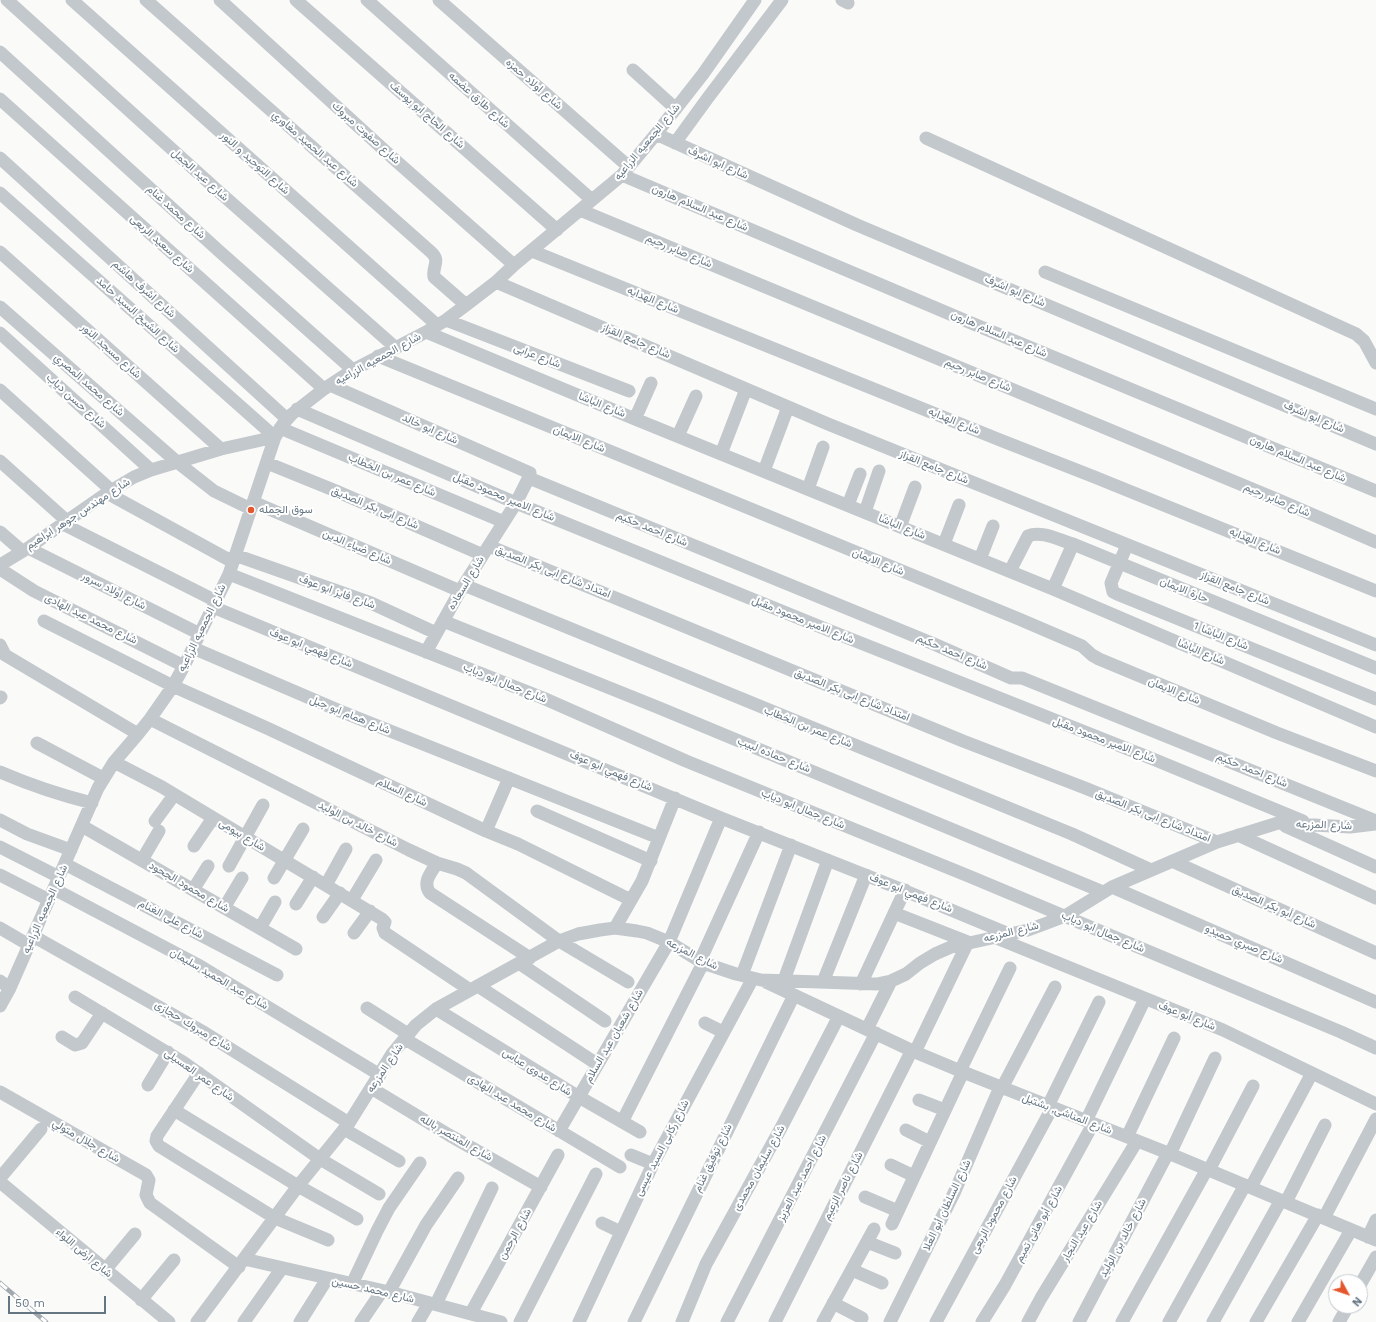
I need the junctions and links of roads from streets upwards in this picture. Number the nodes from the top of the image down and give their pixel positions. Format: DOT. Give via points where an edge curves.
graph roads {
  1 [pos="7,0"];
  2 [pos="72,0"];
  3 [pos="146,0"];
  4 [pos="220,0"];
  5 [pos="296,0"];
  6 [pos="367,0"];
  7 [pos="439,0"];
  8 [pos="755,0"];
  9 [pos="782,0"];
  10 [pos="0,52"];
  11 [pos="633,70"];
  12 [pos="0,99"];
  13 [pos="676,109"];
  14 [pos="656,134"];
  15 [pos="926,138"];
  16 [pos="676,143"];
  17 [pos="0,158"];
  18 [pos="626,171"];
  19 [pos="0,193"];
  20 [pos="592,200"];
  21 [pos="580,210"];
  22 [pos="557,230"];
  23 [pos="532,251"];
  24 [pos="0,252"];
  25 [pos="514,265"];
  26 [pos="1044,272"];
  27 [pos="496,282"];
  28 [pos="466,305"];
  29 [pos="0,307"];
  30 [pos="436,326"];
  31 [pos="0,333"];
  32 [pos="396,348"];
  33 [pos="378,356"];
  34 [pos="1374,359"];
  35 [pos="353,370"];
  36 [pos="582,373"];
  37 [pos="651,383"];
  38 [pos="327,387"];
  39 [pos="746,388"];
  40 [pos="0,390"];
  41 [pos="629,391"];
  42 [pos="572,393"];
  43 [pos="696,396"];
  44 [pos="788,407"];
  45 [pos="297,409"];
  46 [pos="1376,409"];
  47 [pos="636,419"];
  48 [pos="281,428"];
  49 [pos="678,436"];
  50 [pos="1376,444"];
  51 [pos="823,447"];
  52 [pos="221,449"];
  53 [pos="721,454"];
  54 [pos="0,461"];
  55 [pos="177,462"];
  56 [pos="267,463"];
  57 [pos="151,470"];
  58 [pos="764,471"];
  59 [pos="879,471"];
  60 [pos="860,474"];
  61 [pos="529,476"];
  62 [pos="915,488"];
  63 [pos="808,489"];
  64 [pos="109,491"];
  65 [pos="1376,491"];
  66 [pos="516,503"];
  67 [pos="848,505"];
  68 [pos="959,505"];
  69 [pos="252,506"];
  70 [pos="865,512"];
  71 [pos="65,522"];
  72 [pos="504,522"];
  73 [pos="993,526"];
  74 [pos="900,527"];
  75 [pos="0,532"];
  76 [pos="1376,542"];
  77 [pos="944,544"];
  78 [pos="1073,544"];
  79 [pos="1127,545"];
  80 [pos="25,549"];
  81 [pos="486,550"];
  82 [pos="980,559"];
  83 [pos="232,563"];
  84 [pos="1120,563"];
  85 [pos="0,565"];
  86 [pos="0,569"];
  87 [pos="1010,571"];
  88 [pos="462,588"];
  89 [pos="1053,589"];
  90 [pos="1376,591"];
  91 [pos="215,604"];
  92 [pos="44,621"];
  93 [pos="443,621"];
  94 [pos="436,633"];
  95 [pos="200,634"];
  96 [pos="1376,645"];
  97 [pos="193,648"];
  98 [pos="2,650"];
  99 [pos="426,652"];
  100 [pos="184,666"];
  101 [pos="1376,668"];
  102 [pos="172,686"];
  103 [pos="1376,699"];
  104 [pos="150,719"];
  105 [pos="1376,727"];
  106 [pos="138,734"];
  107 [pos="37,743"];
  108 [pos="114,762"];
  109 [pos="1376,771"];
  110 [pos="0,772"];
  111 [pos="104,778"];
  112 [pos="509,778"];
  113 [pos="174,795"];
  114 [pos="675,798"];
  115 [pos="92,803"];
  116 [pos="264,805"];
  117 [pos="537,811"];
  118 [pos="213,818"];
  119 [pos="721,818"];
  120 [pos="0,820"];
  121 [pos="1376,821"];
  122 [pos="1278,823"];
  123 [pos="1376,824"];
  124 [pos="1312,825"];
  125 [pos="82,826"];
  126 [pos="303,828"];
  127 [pos="486,831"];
  128 [pos="759,832"];
  129 [pos="1238,835"];
  130 [pos="245,837"];
  131 [pos="659,838"];
  132 [pos="1217,842"];
  133 [pos="791,844"];
  134 [pos="194,846"];
  135 [pos="0,847"];
  136 [pos="346,848"];
  137 [pos="71,850"];
  138 [pos="142,860"];
  139 [pos="285,860"];
  140 [pos="376,860"];
  141 [pos="828,860"];
  142 [pos="651,861"];
  143 [pos="1172,861"];
  144 [pos="437,863"];
  145 [pos="65,864"];
  146 [pos="208,866"];
  147 [pos="228,866"];
  148 [pos="1376,867"];
  149 [pos="1151,870"];
  150 [pos="0,875"];
  151 [pos="866,875"];
  152 [pos="59,877"];
  153 [pos="314,877"];
  154 [pos="242,878"];
  155 [pos="274,878"];
  156 [pos="326,885"];
  157 [pos="1108,889"];
  158 [pos="194,890"];
  159 [pos="904,890"];
  160 [pos="340,893"];
  161 [pos="51,894"];
  162 [pos="1376,898"];
  163 [pos="352,900"];
  164 [pos="631,900"];
  165 [pos="276,902"];
  166 [pos="296,904"];
  167 [pos="224,908"];
  168 [pos="370,911"];
  169 [pos="894,913"];
  170 [pos="1064,916"];
  171 [pos="324,918"];
  172 [pos="0,928"];
  173 [pos="260,928"];
  174 [pos="615,928"];
  175 [pos="354,933"];
  176 [pos="1009,934"];
  177 [pos="994,937"];
  178 [pos="31,940"];
  179 [pos="558,941"];
  180 [pos="669,942"];
  181 [pos="968,942"];
  182 [pos="296,949"];
  183 [pos="1376,953"];
  184 [pos="524,961"];
  185 [pos="702,962"];
  186 [pos="1010,968"];
  187 [pos="277,975"];
  188 [pos="752,978"];
  189 [pos="784,980"];
  190 [pos="890,981"];
  191 [pos="628,982"];
  192 [pos="823,982"];
  193 [pos="861,984"];
  194 [pos="5,985"];
  195 [pos="1055,987"];
  196 [pos="474,988"];
  197 [pos="794,995"];
  198 [pos="75,997"];
  199 [pos="1145,999"];
  200 [pos="1099,1002"];
  201 [pos="1376,1002"];
  202 [pos="0,1006"];
  203 [pos="367,1008"];
  204 [pos="436,1009"];
  205 [pos="102,1013"];
  206 [pos="839,1016"];
  207 [pos="606,1021"];
  208 [pos="705,1023"];
  209 [pos="872,1031"];
  210 [pos="723,1032"];
  211 [pos="62,1037"];
  212 [pos="406,1037"];
  213 [pos="1174,1038"];
  214 [pos="1376,1048"];
  215 [pos="914,1051"];
  216 [pos="168,1052"];
  217 [pos="1215,1058"];
  218 [pos="597,1064"];
  219 [pos="961,1072"];
  220 [pos="199,1073"];
  221 [pos="1312,1073"];
  222 [pos="380,1074"];
  223 [pos="148,1085"];
  224 [pos="1253,1086"];
  225 [pos="372,1088"];
  226 [pos="1001,1088"];
  227 [pos="2,1096"];
  228 [pos="579,1097"];
  229 [pos="919,1100"];
  230 [pos="1376,1104"];
  231 [pos="1050,1107"];
  232 [pos="174,1110"];
  233 [pos="945,1110"];
  234 [pos="1376,1119"];
  235 [pos="622,1122"];
  236 [pos="1090,1123"];
  237 [pos="1325,1125"];
  238 [pos="346,1126"];
  239 [pos="41,1129"];
  240 [pos="906,1130"];
  241 [pos="559,1131"];
  242 [pos="640,1132"];
  243 [pos="1132,1139"];
  244 [pos="930,1142"];
  245 [pos="1169,1154"];
  246 [pos="558,1155"];
  247 [pos="631,1155"];
  248 [pos="320,1159"];
  249 [pos="399,1161"];
  250 [pos="420,1163"];
  251 [pos="653,1164"];
  252 [pos="891,1165"];
  253 [pos="620,1167"];
  254 [pos="1208,1170"];
  255 [pos="596,1174"];
  256 [pos="914,1176"];
  257 [pos="0,1178"];
  258 [pos="458,1178"];
  259 [pos="0,1182"];
  260 [pos="298,1186"];
  261 [pos="1248,1186"];
  262 [pos="541,1187"];
  263 [pos="492,1188"];
  264 [pos="379,1194"];
  265 [pos="866,1197"];
  266 [pos="1283,1201"];
  267 [pos="898,1211"];
  268 [pos="1321,1217"];
  269 [pos="275,1218"];
  270 [pos="357,1219"];
  271 [pos="1376,1220"];
  272 [pos="602,1223"];
  273 [pos="892,1224"];
  274 [pos="874,1229"];
  275 [pos="1352,1230"];
  276 [pos="621,1232"];
  277 [pos="135,1234"];
  278 [pos="1372,1238"];
  279 [pos="328,1240"];
  280 [pos="867,1242"];
  281 [pos="895,1253"];
  282 [pos="1376,1257"];
  283 [pos="174,1260"];
  284 [pos="242,1263"];
  285 [pos="282,1268"];
  286 [pos="105,1270"];
  287 [pos="852,1270"];
  288 [pos="1366,1274"];
  289 [pos="327,1279"];
  290 [pos="882,1283"];
  291 [pos="352,1284"];
  292 [pos="385,1291"];
  293 [pos="141,1300"];
  294 [pos="833,1303"];
  295 [pos="433,1304"];
  296 [pos="473,1317"];
  297 [pos="862,1318"];
  298 [pos="169,1322"];
  299 [pos="197,1322"];
  300 [pos="244,1322"];
  301 [pos="300,1322"];
  302 [pos="361,1322"];
  303 [pos="418,1322"];
  304 [pos="501,1322"];
  305 [pos="520,1322"];
  306 [pos="579,1322"];
  307 [pos="634,1322"];
  308 [pos="682,1322"];
  309 [pos="727,1322"];
  310 [pos="775,1322"];
  311 [pos="823,1322"];
  312 [pos="890,1322"];
  313 [pos="936,1322"];
  314 [pos="982,1322"];
  315 [pos="1028,1322"];
  316 [pos="1079,1322"];
  317 [pos="1122,1322"];
  318 [pos="1169,1322"];
  319 [pos="1213,1322"];
  320 [pos="1256,1322"];
  321 [pos="1298,1322"];
  1 -- 32 [label="street, شارع عيد الجمل"];
  2 -- 30 [label="street, شارع التوحيد و النور"];
  3 -- 28 [label="street, شارع عبد الحميد مغاوري" via="435,256 434,277"];
  4 -- 25 [label="street, شارع صفوت مبروك"];
  5 -- 22 [label="street, شارع الحاج ابو يوسف"];
  6 -- 20 [label="street, شارع طارق عضمه"];
  7 -- 18 [label="street, شارع اولاد حمزه"];
  8 -- 13 [label="street, شارع الجمعيه الزراعيه"];
  9 -- 16 [label="street, شارع الجمعيه الزراعيه"];
  10 -- 35 [label="street, شارع محمد غنام"];
  11 -- 13 [label="street"];
  12 -- 38 [label="street, شارع سعيد الربعى"];
  13 -- 14 [label="street, شارع الجمعيه الزراعيه"];
  14 -- 16 [label="street, شارع ابو اشرف"];
  14 -- 18 [label="street, شارع الجمعيه الزراعيه"];
  15 -- 34 [label="street" via="1356,334 1362,338"];
  16 -- 50 [label="street, شارع ابو اشرف" via="857,225"];
  17 -- 48 [label="street, شارع اشرف هاشم"];
  18 -- 20 [label="street, شارع الجمعيه الزراعيه"];
  18 -- 65 [label="street, شارع عبد السلام هارون" via="964,320"];
  19 -- 48 [label="street, شارع الشيخ السيد حامد"];
  20 -- 21 [label="street, شارع الجمعيه الزراعيه"];
  21 -- 22 [label="street, شارع الجمعيه الزراعيه"];
  21 -- 76 [label="street, شارع صابر رحيم"];
  22 -- 23 [label="street, شارع الجمعيه الزراعيه"];
  23 -- 25 [label="street, شارع الجمعيه الزراعيه"];
  23 -- 90 [label="street, شارع الهدايه"];
  24 -- 52 [label="street, شارع مسجد النور"];
  25 -- 27 [label="street, شارع الجمعيه الزراعيه"];
  26 -- 46 [label="street"];
  27 -- 28 [label="street, شارع الجمعيه الزراعيه"];
  27 -- 39 [label="street, شارع جامع القزاز"];
  28 -- 30 [label="street, شارع الجمعيه الزراعيه"];
  29 -- 55 [label="street, شارع محمد المصري"];
  30 -- 32 [label="street, شارع الجمعيه الزراعيه"];
  30 -- 36 [label="street, شارع عرابى"];
  30 -- 42 [label="street, شارع الباشا"];
  31 -- 57 [label="street, شارع حسن دياب"];
  32 -- 33 [label="street, شارع الجمعيه الزراعيه"];
  33 -- 35 [label="street, شارع الجمعيه الزراعيه"];
  33 -- 109 [label="street, شارع الايمان" via="1019,619 1082,646 1095,658"];
  35 -- 38 [label="street, شارع الجمعيه الزراعيه"];
  36 -- 41 [label="street, شارع عرابى"];
  36 -- 42 [label="street"];
  37 -- 47 [label="street"];
  38 -- 45 [label="street, شارع الجمعيه الزراعيه"];
  38 -- 61 [label="street, شارع ابو خالد"];
  39 -- 44 [label="street, شارع جامع القزاز"];
  39 -- 53 [label="street"];
  40 -- 64 [label="street"];
  42 -- 47 [label="street, شارع الباشا"];
  43 -- 49 [label="street"];
  44 -- 58 [label="street"];
  44 -- 79 [label="street, شارع جامع القزاز"];
  45 -- 48 [label="street, شارع الجمعيه الزراعيه"];
  45 -- 66 [label="street, شارع الامير محمود مقبل"];
  47 -- 49 [label="street, شارع الباشا"];
  48 -- 52 [label="street, شارع مهندس جوهر ابراهيم"];
  48 -- 56 [label="street, شارع الجمعيه الزراعيه"];
  48 -- 72 [label="street, شارع عمر بن الخطاب"];
  49 -- 53 [label="street, شارع الباشا"];
  51 -- 63 [label="street"];
  52 -- 55 [label="street, شارع مهندس جوهر ابراهيم"];
  53 -- 58 [label="street, شارع الباشا"];
  54 -- 71 [label="street, شارع فهمي ابو عوف"];
  55 -- 57 [label="street, شارع مهندس جوهر ابراهيم"];
  55 -- 69 [label="street, شارع محمد المصري" via="214,491"];
  56 -- 69 [label="street, شارع الجمعيه الزراعيه"];
  56 -- 81 [label="street, شارع ابى بكر الصديق"];
  57 -- 64 [label="street, شارع مهندس جوهر ابراهيم"];
  58 -- 63 [label="street, شارع الباشا"];
  59 -- 70 [label="street"];
  60 -- 67 [label="street"];
  61 -- 66 [label="street, شارع السعاده"];
  61 -- 121 [label="street, شارع احمد حكيم" via="1011,678 1022,678"];
  62 -- 74 [label="street"];
  63 -- 67 [label="street, شارع الباشا"];
  64 -- 71 [label="street, شارع مهندس جوهر ابراهيم"];
  64 -- 83 [label="street"];
  66 -- 72 [label="street, شارع السعاده"];
  66 -- 124 [label="street, شارع الامير محمود مقبل" via="1153,758"];
  67 -- 70 [label="street, شارع الباشا"];
  68 -- 77 [label="street"];
  69 -- 83 [label="street, شارع الجمعيه الزراعيه"];
  69 -- 88 [label="street, شارع ضياء الدين"];
  70 -- 74 [label="street, شارع الباشا"];
  71 -- 80 [label="street, شارع مهندس جوهر ابراهيم"];
  71 -- 91 [label="street, شارع فهمي ابو عوف"];
  72 -- 81 [label="street, شارع السعاده"];
  73 -- 82 [label="street"];
  74 -- 77 [label="street, شارع الباشا"];
  75 -- 80 [label="street, شارع اولاد سرور"];
  77 -- 82 [label="street, شارع الباشا"];
  78 -- 84 [label="street, حارة الايمان"];
  78 -- 87 [label="street, حارة الايمان" via="1043,535 1028,536"];
  78 -- 89 [label="street"];
  79 -- 84 [label="street, شارع الباشا 1"];
  79 -- 96 [label="street, شارع جامع القزاز"];
  80 -- 85 [label="street, شارع مهندس جوهر ابراهيم"];
  80 -- 95 [label="street, شارع اولاد سرور"];
  81 -- 88 [label="street, شارع السعاده"];
  81 -- 132 [label="street, امتداد شارع ابى بكر الصديق"];
  82 -- 87 [label="street, شارع الباشا"];
  83 -- 91 [label="street, شارع الجمعيه الزراعيه"];
  83 -- 94 [label="street, شارع فايز ابو عوف" via="371,603"];
  83 -- 99 [label="street, شارع جمال ابو دياب"];
  84 -- 101 [label="street, حارة الايمان"];
  84 -- 103 [label="street, شارع الباشا 1" via="1111,583 1113,592"];
  86 -- 100 [label="street, شارع محمد عبد الهادى" via="34,591"];
  87 -- 89 [label="street, شارع الباشا"];
  88 -- 93 [label="street, شارع السعاده"];
  88 -- 149 [label="street, شارع عمر بن الخطاب" via="1072,834"];
  89 -- 105 [label="street, شارع الباشا"];
  91 -- 95 [label="street, شارع الجمعيه الزراعيه"];
  91 -- 114 [label="street, شارع فهمي ابو عوف"];
  92 -- 102 [label="street, شارع السلام"];
  93 -- 94 [label="street, شارع السعاده"];
  93 -- 157 [label="street, شارع حماده لبيب"];
  94 -- 99 [label="street, شارع السعاده"];
  95 -- 97 [label="street, شارع الجمعيه الزراعيه"];
  97 -- 100 [label="street, شارع الجمعيه الزراعيه"];
  97 -- 112 [label="street, شارع همام ابو جبل" via="340,711"];
  98 -- 106 [label="street"];
  99 -- 170 [label="street, شارع جمال ابو دياب" via="543,698 686,761"];
  100 -- 102 [label="street, شارع الجمعيه الزراعيه"];
  102 -- 104 [label="street, شارع الجمعيه الزراعيه"];
  102 -- 127 [label="street, شارع السلام"];
  104 -- 106 [label="street, شارع الجمعيه الزراعيه"];
  104 -- 144 [label="street, شارع خالد بن الوليد"];
  106 -- 108 [label="street, شارع الجمعيه الزراعيه"];
  107 -- 111 [label="street"];
  108 -- 111 [label="street, شارع الجمعيه الزراعيه"];
  108 -- 113 [label="street, شارع بيومى"];
  110 -- 115 [label="street" via="56,794"];
  111 -- 115 [label="street, شارع الجمعيه الزراعيه"];
  112 -- 127 [label="street"];
  112 -- 131 [label="street, شارع همام ابو جبل"];
  113 -- 118 [label="street, شارع بيومى"];
  113 -- 138 [label="street"];
  114 -- 119 [label="street, شارع فهمي ابو عوف"];
  114 -- 131 [label="street"];
  115 -- 125 [label="street, شارع الجمعيه الزراعيه"];
  116 -- 130 [label="street"];
  117 -- 142 [label="street"];
  118 -- 130 [label="street, شارع بيومى"];
  118 -- 134 [label="street"];
  119 -- 128 [label="street, شارع فهمي ابو عوف"];
  119 -- 180 [label="street, شارع شعبان عبد السلام"];
  120 -- 137 [label="street" via="27,834"];
  122 -- 124 [label="street, شارع المزرعه"];
  122 -- 129 [label="street, شارع المزرعه"];
  122 -- 148 [label="street"];
  123 -- 124 [label="street, شارع المزرعه" via="1350,827"];
  125 -- 137 [label="street, شارع الجمعيه الزراعيه"];
  125 -- 138 [label="street, شارع محمود الجحود"];
  126 -- 139 [label="street"];
  127 -- 164 [label="street, شارع السلام" via="518,844"];
  128 -- 133 [label="street, شارع فهمي ابو عوف"];
  128 -- 185 [label="street"];
  129 -- 132 [label="street, شارع المزرعه"];
  129 -- 162 [label="street"];
  130 -- 139 [label="street, شارع بيومى"];
  130 -- 147 [label="street"];
  131 -- 142 [label="street"];
  132 -- 143 [label="street, شارع المزرعه"];
  133 -- 141 [label="street, شارع فهمي ابو عوف"];
  133 -- 188 [label="street, شارع ركابى السيد عيسى"];
  135 -- 152 [label="street"];
  136 -- 156 [label="street"];
  137 -- 145 [label="street, شارع الجمعيه الزراعيه"];
  138 -- 158 [label="street, شارع محمود الجحود"];
  139 -- 153 [label="street, شارع بيومى"];
  139 -- 155 [label="street"];
  140 -- 163 [label="street"];
  141 -- 151 [label="street, شارع فهمي ابو عوف"];
  141 -- 189 [label="street"];
  142 -- 164 [label="street"];
  143 -- 149 [label="street, شارع المزرعه"];
  143 -- 183 [label="street, شارع أبو بكر الصديق"];
  144 -- 179 [label="street, شارع خالد بن الوليد" via="466,874"];
  144 -- 184 [label="street" via="426,883 430,893"];
  145 -- 152 [label="street, شارع الجمعيه الزراعيه"];
  145 -- 187 [label="street, شارع على الغنام"];
  146 -- 158 [label="street"];
  149 -- 157 [label="street, شارع المزرعه"];
  150 -- 161 [label="street, شارع عبد الحميد سليمان"];
  151 -- 159 [label="street, شارع فهمي ابو عوف"];
  151 -- 192 [label="street"];
  152 -- 161 [label="street, شارع الجمعيه الزراعيه"];
  153 -- 156 [label="street, شارع بيومى"];
  153 -- 166 [label="street"];
  154 -- 167 [label="street"];
  156 -- 160 [label="street, شارع بيومى"];
  157 -- 170 [label="street, شارع المزرعه"];
  157 -- 201 [label="street, شارع صبري حميدو"];
  158 -- 167 [label="street, شارع محمود الجحود"];
  159 -- 169 [label="street"];
  159 -- 176 [label="street, شارع فهمي ابو عوف"];
  160 -- 163 [label="street, شارع بيومى"];
  160 -- 171 [label="street"];
  161 -- 178 [label="street, شارع الجمعيه الزراعيه"];
  161 -- 222 [label="street, شارع عبد الحميد سليمان" via="200,966"];
  163 -- 168 [label="street, شارع بيومى"];
  164 -- 174 [label="street"];
  165 -- 173 [label="street"];
  167 -- 173 [label="street, شارع محمود الجحود"];
  168 -- 175 [label="street"];
  168 -- 196 [label="street, شارع بيومى" via="384,920 385,933"];
  169 -- 181 [label="street"];
  169 -- 193 [label="street"];
  170 -- 176 [label="street, شارع المزرعه" via="1034,928"];
  170 -- 214 [label="street, شارع جمال ابو دياب"];
  172 -- 178 [label="street, شارع مبروك حجازى"];
  173 -- 182 [label="street, شارع محمود الجحود"];
  174 -- 179 [label="street, شارع المزرعه" via="578,934"];
  174 -- 180 [label="street, شارع المزرعه" via="648,933"];
  176 -- 177 [label="street, شارع المزرعه"];
  177 -- 181 [label="street, شارع المزرعه"];
  177 -- 199 [label="street, شارع أبو عوف"];
  178 -- 194 [label="street, شارع الجمعيه الزراعيه"];
  178 -- 238 [label="street, شارع مبروك حجازى" via="205,1032"];
  179 -- 184 [label="street, شارع المزرعه"];
  179 -- 191 [label="street, شارع خالد بن الوليد"];
  180 -- 185 [label="street, شارع المزرعه"];
  180 -- 218 [label="street, شارع شعبان عبد السلام"];
  181 -- 190 [label="street, شارع المزرعه" via="935,954 906,974"];
  181 -- 215 [label="street, شارع ناصر الزعيم"];
  184 -- 196 [label="street, شارع المزرعه"];
  184 -- 207 [label="street"];
  185 -- 188 [label="street, شارع المزرعه"];
  185 -- 235 [label="street"];
  186 -- 219 [label="street"];
  188 -- 189 [label="street, شارع المزرعه"];
  188 -- 197 [label="street, شارع المناشى, بشتيل"];
  188 -- 210 [label="street, شارع ركابى السيد عيسى"];
  189 -- 192 [label="street, شارع المزرعه"];
  190 -- 193 [label="street, شارع المزرعه"];
  190 -- 209 [label="street, شارع احمد عبد العزيز"];
  192 -- 193 [label="street, شارع المزرعه"];
  194 -- 202 [label="street, شارع الجمعيه الزراعيه"];
  195 -- 226 [label="street, شارع السلطان أبو العلا"];
  196 -- 204 [label="street, شارع المزرعه"];
  196 -- 218 [label="street"];
  197 -- 206 [label="street, شارع المناشى, بشتيل"];
  197 -- 307 [label="street, شارع توفيق غنام"];
  198 -- 205 [label="street, شارع عمر العسيلى"];
  199 -- 221 [label="street, شارع أبو عوف" via="1223,1030"];
  199 -- 236 [label="street, شارع أبو هانى تميم"];
  200 -- 231 [label="street, شارع محمود الربعى"];
  203 -- 212 [label="street, شارع محمد عبد الهادى"];
  204 -- 212 [label="street, شارع المزرعه"];
  204 -- 228 [label="street, شارع عدوى عباس"];
  205 -- 211 [label="street" via="82,1043 75,1045"];
  205 -- 216 [label="street, شارع عمر العسيلى"];
  206 -- 209 [label="street, شارع المناشى, بشتيل"];
  206 -- 308 [label="street, شارع سليمان محمدى" via="706,1264"];
  208 -- 210 [label="street"];
  209 -- 215 [label="street, شارع المناشى, بشتيل"];
  209 -- 309 [label="street, شارع احمد عبد العزيز"];
  210 -- 251 [label="street, شارع ركابى السيد عيسى"];
  212 -- 222 [label="street, شارع المزرعه"];
  212 -- 241 [label="street, شارع محمد عبد الهادى"];
  213 -- 243 [label="street, شارع عيد النجار"];
  215 -- 219 [label="street, شارع المناشى, بشتيل"];
  215 -- 310 [label="street, شارع ناصر الزعيم"];
  216 -- 220 [label="street, شارع عمر العسيلى"];
  216 -- 223 [label="street"];
  217 -- 245 [label="street, شارع خالد بن الوليد"];
  218 -- 228 [label="street, شارع شعبان عبد السلام"];
  219 -- 226 [label="street, شارع المناشى, بشتيل"];
  219 -- 233 [label="street"];
  220 -- 232 [label="street"];
  220 -- 248 [label="street, شارع عمر العسيلى"];
  221 -- 230 [label="street, شارع أبو عوف"];
  221 -- 261 [label="street"];
  222 -- 225 [label="street, شارع المزرعه"];
  224 -- 254 [label="street"];
  225 -- 238 [label="street, شارع المزرعه"];
  225 -- 262 [label="street, شارع المنتصر بالله"];
  226 -- 231 [label="street, شارع المناشى, بشتيل"];
  226 -- 312 [label="street, شارع السلطان أبو العلا" via="955,1191"];
  227 -- 284 [label="street, شارع جلال متولي" via="146,1175 149,1180 146,1195 150,1203"];
  228 -- 235 [label="street, شارع عدوى عباس"];
  228 -- 241 [label="street, شارع شعبان عبد السلام"];
  229 -- 233 [label="street"];
  231 -- 236 [label="street, شارع المناشى, بشتيل"];
  231 -- 313 [label="street, شارع محمود الربعى"];
  232 -- 260 [label="street"];
  232 -- 269 [label="street" via="156,1141 164,1149"];
  233 -- 244 [label="street"];
  234 -- 268 [label="street"];
  235 -- 242 [label="street, شارع عدوى عباس"];
  236 -- 243 [label="street, شارع المناشى, بشتيل"];
  236 -- 314 [label="street, شارع أبو هانى تميم" via="1005,1285"];
  237 -- 266 [label="street"];
  238 -- 248 [label="street, شارع المزرعه"];
  238 -- 249 [label="street, شارع مبروك حجازى"];
  239 -- 257 [label="street"];
  240 -- 244 [label="street"];
  241 -- 253 [label="street, شارع محمد عبد الهادى"];
  243 -- 245 [label="street, شارع المناشى, بشتيل"];
  243 -- 315 [label="street, شارع عيد النجار"];
  244 -- 256 [label="street"];
  245 -- 254 [label="street, شارع المناشى, بشتيل"];
  245 -- 316 [label="street, شارع خالد بن الوليد"];
  246 -- 262 [label="street, شارع الرحمن"];
  247 -- 251 [label="street"];
  248 -- 260 [label="street, شارع المزرعه"];
  248 -- 264 [label="street, شارع عمر العسيلى"];
  250 -- 291 [label="street" via="389,1208"];
  251 -- 276 [label="street, شارع ركابى السيد عيسى"];
  252 -- 256 [label="street"];
  254 -- 261 [label="street, شارع المناشى, بشتيل"];
  254 -- 317 [label="street"];
  255 -- 305 [label="street"];
  256 -- 267 [label="street"];
  258 -- 292 [label="street"];
  259 -- 286 [label="street, شارع ارض اللواء"];
  260 -- 269 [label="street, شارع المزرعه"];
  260 -- 270 [label="street"];
  261 -- 266 [label="street, شارع المناشى, بشتيل"];
  261 -- 318 [label="street"];
  262 -- 296 [label="street, شارع الرحمن"];
  263 -- 295 [label="street"];
  265 -- 267 [label="street"];
  266 -- 268 [label="street, شارع المناشى, بشتيل"];
  266 -- 319 [label="street"];
  267 -- 273 [label="street"];
  268 -- 275 [label="street, شارع المناشى, بشتيل"];
  268 -- 320 [label="street"];
  269 -- 279 [label="street"];
  269 -- 284 [label="street, شارع المزرعه"];
  271 -- 278 [label="street"];
  272 -- 276 [label="street"];
  274 -- 280 [label="street"];
  275 -- 278 [label="street, شارع المناشى, بشتيل"];
  275 -- 321 [label="street"];
  276 -- 306 [label="street, شارع ركابى السيد عيسى"];
  277 -- 286 [label="street"];
  280 -- 281 [label="street"];
  280 -- 287 [label="street"];
  282 -- 288 [label="street"];
  283 -- 293 [label="street"];
  284 -- 285 [label="street, شارع محمد حسين"];
  284 -- 299 [label="street, شارع المزرعه"];
  285 -- 289 [label="street, شارع محمد حسين"];
  285 -- 300 [label="street"];
  286 -- 293 [label="street, شارع ارض اللواء"];
  287 -- 290 [label="street"];
  287 -- 294 [label="street"];
  289 -- 291 [label="street, شارع محمد حسين"];
  289 -- 301 [label="street"];
  291 -- 292 [label="street, شارع محمد حسين"];
  292 -- 295 [label="street, شارع محمد حسين"];
  292 -- 302 [label="street"];
  293 -- 298 [label="street, شارع ارض اللواء"];
  294 -- 297 [label="street"];
  294 -- 311 [label="street"];
  295 -- 296 [label="street, شارع محمد حسين"];
  295 -- 303 [label="street"];
  296 -- 304 [label="street, شارع محمد حسين"];
}
